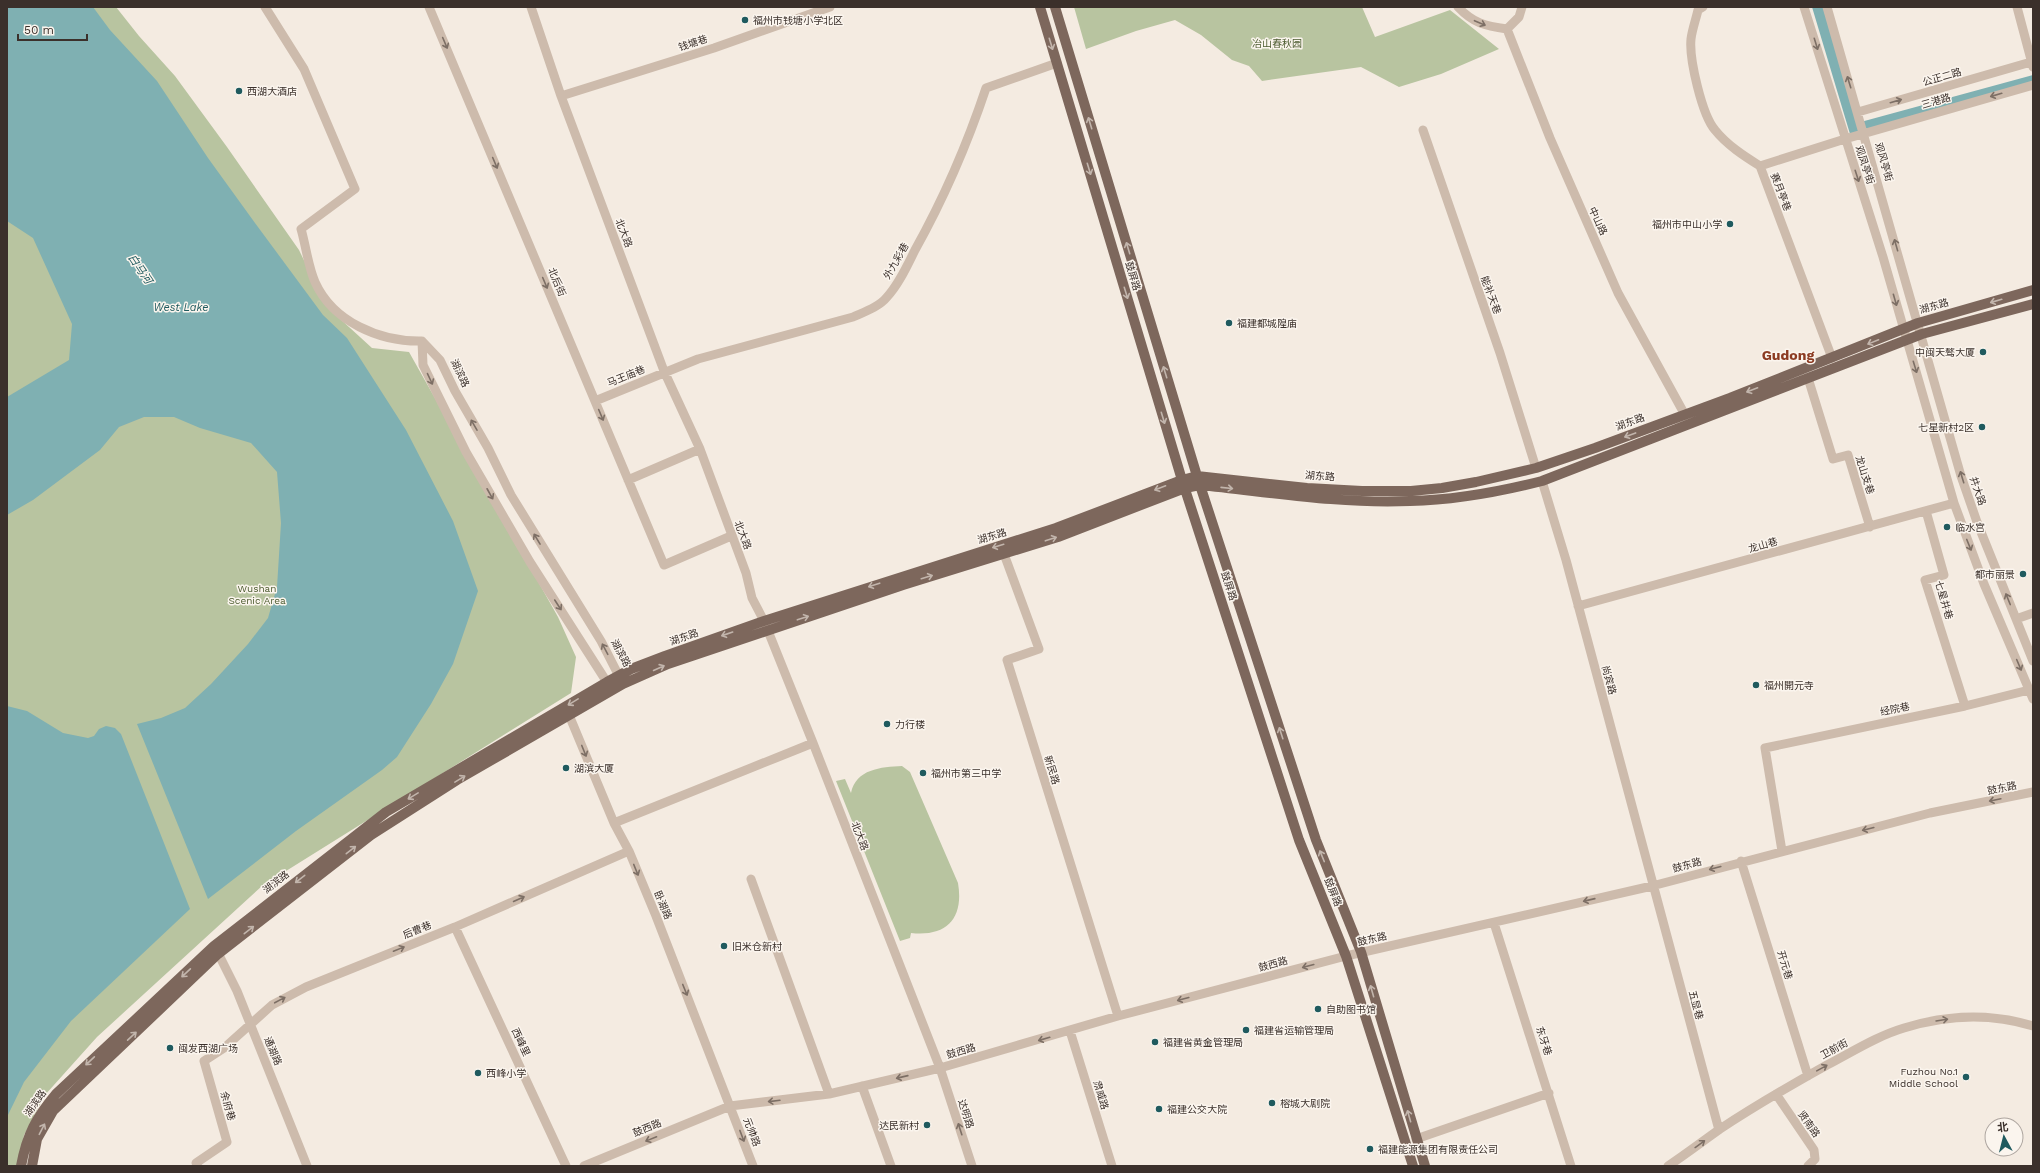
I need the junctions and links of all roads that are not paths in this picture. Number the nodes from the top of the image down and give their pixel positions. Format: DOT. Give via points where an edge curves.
graph roads {
  1 [pos="265,7"];
  2 [pos="429,7"];
  3 [pos="531,7"];
  4 [pos="830,7"];
  5 [pos="1040,7"];
  6 [pos="1055,7"];
  7 [pos="1458,7"];
  8 [pos="1522,7"];
  9 [pos="1703,7"];
  10 [pos="1804,7"];
  11 [pos="1827,7"];
  12 [pos="2017,7"];
  13 [pos="1507,29"];
  14 [pos="1057,64"];
  15 [pos="2032,64"];
  16 [pos="2033,85"];
  17 [pos="561,96"];
  18 [pos="1858,112"];
  19 [pos="1423,130"];
  20 [pos="1864,133"];
  21 [pos="1845,139"];
  22 [pos="1760,166"];
  23 [pos="2033,290"];
  24 [pos="2033,304"];
  25 [pos="1918,323"];
  26 [pos="1903,330"];
  27 [pos="1922,334"];
  28 [pos="1907,340"];
  29 [pos="422,341"];
  30 [pos="1832,358"];
  31 [pos="664,371"];
  32 [pos="1808,378"];
  33 [pos="595,401"];
  34 [pos="1685,415"];
  35 [pos="700,449"];
  36 [pos="1536,468"];
  37 [pos="628,480"];
  38 [pos="1199,481"];
  39 [pos="1542,481"];
  40 [pos="1183,484"];
  41 [pos="1954,504"];
  42 [pos="1926,511"];
  43 [pos="1870,527"];
  44 [pos="731,536"];
  45 [pos="1004,554"];
  46 [pos="1578,606"];
  47 [pos="2033,614"];
  48 [pos="2016,619"];
  49 [pos="765,626"];
  50 [pos="2033,660"];
  51 [pos="621,680"];
  52 [pos="609,686"];
  53 [pos="2031,694"];
  54 [pos="1965,706"];
  55 [pos="569,715"];
  56 [pos="813,743"];
  57 [pos="2033,792"];
  58 [pos="614,824"];
  59 [pos="628,851"];
  60 [pos="1782,851"];
  61 [pos="1741,861"];
  62 [pos="751,879"];
  63 [pos="1652,886"];
  64 [pos="1494,923"];
  65 [pos="455,927"];
  66 [pos="216,950"];
  67 [pos="1361,952"];
  68 [pos="1346,956"];
  69 [pos="1118,1016"];
  70 [pos="250,1025"];
  71 [pos="2033,1026"];
  72 [pos="1070,1032"];
  73 [pos="224,1048"];
  74 [pos="940,1068"];
  75 [pos="1808,1076"];
  76 [pos="862,1086"];
  77 [pos="1549,1093"];
  78 [pos="830,1094"];
  79 [pos="1776,1094"];
  80 [pos="730,1106"];
  81 [pos="1719,1130"];
  82 [pos="1416,1139"];
  83 [pos="22,1166"];
  84 [pos="32,1166"];
  85 [pos="198,1166"];
  86 [pos="307,1166"];
  87 [pos="566,1166"];
  88 [pos="584,1166"];
  89 [pos="753,1166"];
  90 [pos="891,1166"];
  91 [pos="972,1166"];
  92 [pos="1112,1166"];
  93 [pos="1413,1166"];
  94 [pos="1425,1166"];
  95 [pos="1571,1166"];
  96 [pos="1668,1166"];
  97 [pos="1808,1166"];
  1 -- 29 [label="street" via="304,69 355,189 301,229 315,282 334,310 362,329 402,341"];
  2 -- 33 [label="street, 北后街, one-way"];
  3 -- 17 [label="street, 北大路"];
  4 -- 17 [label="street, 钱塘巷" via="714,48"];
  5 -- 14 [label="main road, 鼓屏路, one-way"];
  38 -- 6 [label="main road, 鼓屏路, one-way"];
  7 -- 13 [label="street, one-way" via="1469,18 1488,27"];
  8 -- 13 [label="street" via="1519,17"];
  9 -- 22 [label="street, 赛月亭巷" via="1698,10 1690,40 1694,73 1704,107 1714,129 1738,152"];
  10 -- 21 [label="street, 观凤亭街, one-way"];
  18 -- 11 [label="street, 观风亭街, one-way"];
  12 -- 15 [label="street"];
  13 -- 34 [label="street, 中山路" via="1562,167 1618,293"];
  14 -- 31 [label="street, 外九彩巷" via="986,88 969,139 946,191 887,298 853,317 698,359"];
  14 -- 40 [label="main road, 鼓屏路, one-way"];
  18 -- 15 [label="street, 公正二路, one-way"];
  16 -- 20 [label="street, 三港路, one-way"];
  17 -- 31 [label="street, 北大路"];
  18 -- 20 [label="street, 观风亭街"];
  19 -- 36 [label="street, 能补天巷" via="1500,353"];
  20 -- 21 [label="street, 三港路"];
  25 -- 20 [label="street, 观风亭街, one-way"];
  21 -- 22 [label="street, 三港路"];
  21 -- 26 [label="street, 观凤亭街, one-way" via="1883,257"];
  22 -- 30 [label="street, 赛月亭巷"];
  23 -- 25 [label="main road, 湖东路, one-way"];
  24 -- 27 [label="main road, 湖东路"];
  25 -- 26 [label="main road, 湖东路"];
  25 -- 27 [label="street, 井大路"];
  26 -- 28 [label="street, 观凤亭街"];
  26 -- 30 [label="main road, 湖东路, one-way"];
  27 -- 28 [label="main road, 湖东路"];
  48 -- 27 [label="street, 井大路, one-way" via="1961,476"];
  28 -- 32 [label="main road, 湖东路"];
  28 -- 41 [label="street, 观凤亭街, one-way"];
  51 -- 29 [label="street, 湖滨路, one-way" via="601,641 511,495 440,360"];
  29 -- 52 [label="street, one-way" via="423,365 466,452 530,562"];
  30 -- 34 [label="main road, 湖东路, one-way"];
  31 -- 33 [label="street, 马王庙巷"];
  31 -- 35 [label="street, 北大路"];
  32 -- 39 [label="main road, 湖东路"];
  32 -- 43 [label="street, 龙山支巷" via="1833,459 1848,455"];
  33 -- 37 [label="street, 北后街, one-way"];
  34 -- 36 [label="main road, 湖东路, one-way"];
  35 -- 37 [label="street"];
  35 -- 44 [label="street, 北大路"];
  36 -- 38 [label="main road, 湖东路" via="1442,488 1411,491"];
  37 -- 44 [label="street, 北后街" via="664,565"];
  38 -- 39 [label="main road, 湖东路, one-way" via="1301,497 1409,502 1482,494"];
  38 -- 40 [label="main road, 湖东路"];
  67 -- 38 [label="main road, 鼓屏路, one-way" via="1316,840"];
  39 -- 46 [label="street, 尚宾路"];
  45 -- 40 [label="main road, 湖东路, one-way" via="1058,537"];
  40 -- 49 [label="main road, 湖东路, one-way"];
  40 -- 68 [label="main road, 鼓屏路" via="1299,840"];
  41 -- 42 [label="street, 龙山巷"];
  41 -- 53 [label="street, 观凤亭街, one-way" via="1984,584"];
  42 -- 43 [label="street, 龙山巷"];
  42 -- 54 [label="street, 七星井巷" via="1944,575 1925,580"];
  43 -- 46 [label="street, 龙山巷"];
  44 -- 49 [label="street, 北大路" via="746,573 752,598"];
  49 -- 45 [label="main road, 湖东路, one-way"];
  45 -- 69 [label="street, 新民路" via="1039,649 1007,660"];
  46 -- 63 [label="street, 尚宾路"];
  47 -- 48 [label="street"];
  48 -- 50 [label="street, 井大路"];
  49 -- 51 [label="main road, 湖东路"];
  49 -- 56 [label="street, 北大路"];
  51 -- 52 [label="main road, 湖滨路"];
  52 -- 55 [label="main road, 湖滨路"];
  52 -- 66 [label="main road, 湖滨路, one-way" via="386,812"];
  53 -- 54 [label="street, 经院巷"];
  54 -- 60 [label="street, 经院巷" via="1765,748"];
  55 -- 58 [label="street, 卧湖路, one-way"];
  66 -- 55 [label="main road, 湖滨路, one-way" via="370,835 457,780"];
  56 -- 58 [label="street"];
  56 -- 74 [label="street, 北大路"];
  57 -- 60 [label="street, 鼓东路, one-way" via="1930,813"];
  58 -- 59 [label="street, 卧湖路"];
  65 -- 59 [label="street, 后曹巷, one-way"];
  59 -- 80 [label="street, 卧湖路, one-way"];
  60 -- 61 [label="street, 鼓东路"];
  61 -- 63 [label="street, 鼓东路, one-way"];
  61 -- 75 [label="street, 开元巷"];
  62 -- 78 [label="street"];
  63 -- 64 [label="street, 鼓东路, one-way"];
  63 -- 81 [label="street, 五显巷"];
  64 -- 67 [label="street, 鼓东路"];
  64 -- 77 [label="street, 东牙巷"];
  70 -- 65 [label="street, 后曹巷, one-way" via="272,1004 306,987"];
  65 -- 87 [label="street, 西峰里"];
  66 -- 70 [label="street, 通湖路" via="238,991"];
  66 -- 83 [label="main road, 湖滨路, one-way" via="56,1094 37,1117 27,1142"];
  84 -- 66 [label="main road, 湖滨路, one-way" via="37,1139 53,1111"];
  67 -- 68 [label="street, 鼓东路"];
  82 -- 67 [label="main road, 鼓屏路, one-way"];
  68 -- 69 [label="street, 鼓西路, one-way"];
  68 -- 93 [label="main road, 鼓屏路"];
  69 -- 72 [label="street, 鼓西路"];
  70 -- 73 [label="street, 后曹巷"];
  70 -- 86 [label="street, 通湖路"];
  75 -- 71 [label="street, 卫前街, one-way" via="1880,1038 1903,1028 1924,1023 1987,1017"];
  72 -- 74 [label="street, 鼓西路, one-way"];
  72 -- 92 [label="street, 肃威路"];
  73 -- 85 [label="street, 余府巷" via="204,1060 227,1142 196,1163"];
  74 -- 76 [label="street, 鼓西路, one-way"];
  91 -- 74 [label="street, 达明路, one-way"];
  75 -- 79 [label="street, 卫前街"];
  76 -- 78 [label="street, 鼓西路"];
  76 -- 90 [label="street"];
  77 -- 82 [label="street"];
  77 -- 95 [label="street, 东牙巷"];
  78 -- 80 [label="street, 鼓西路, one-way"];
  79 -- 81 [label="street, 卫前街"];
  79 -- 97 [label="street, 贤南路" via="1814,1150 1815,1159"];
  80 -- 88 [label="street, 鼓西路, one-way"];
  80 -- 89 [label="street, 元帅路, one-way"];
  96 -- 81 [label="street, 卫前街, one-way"];
  82 -- 94 [label="main road, 鼓屏路"];
}
